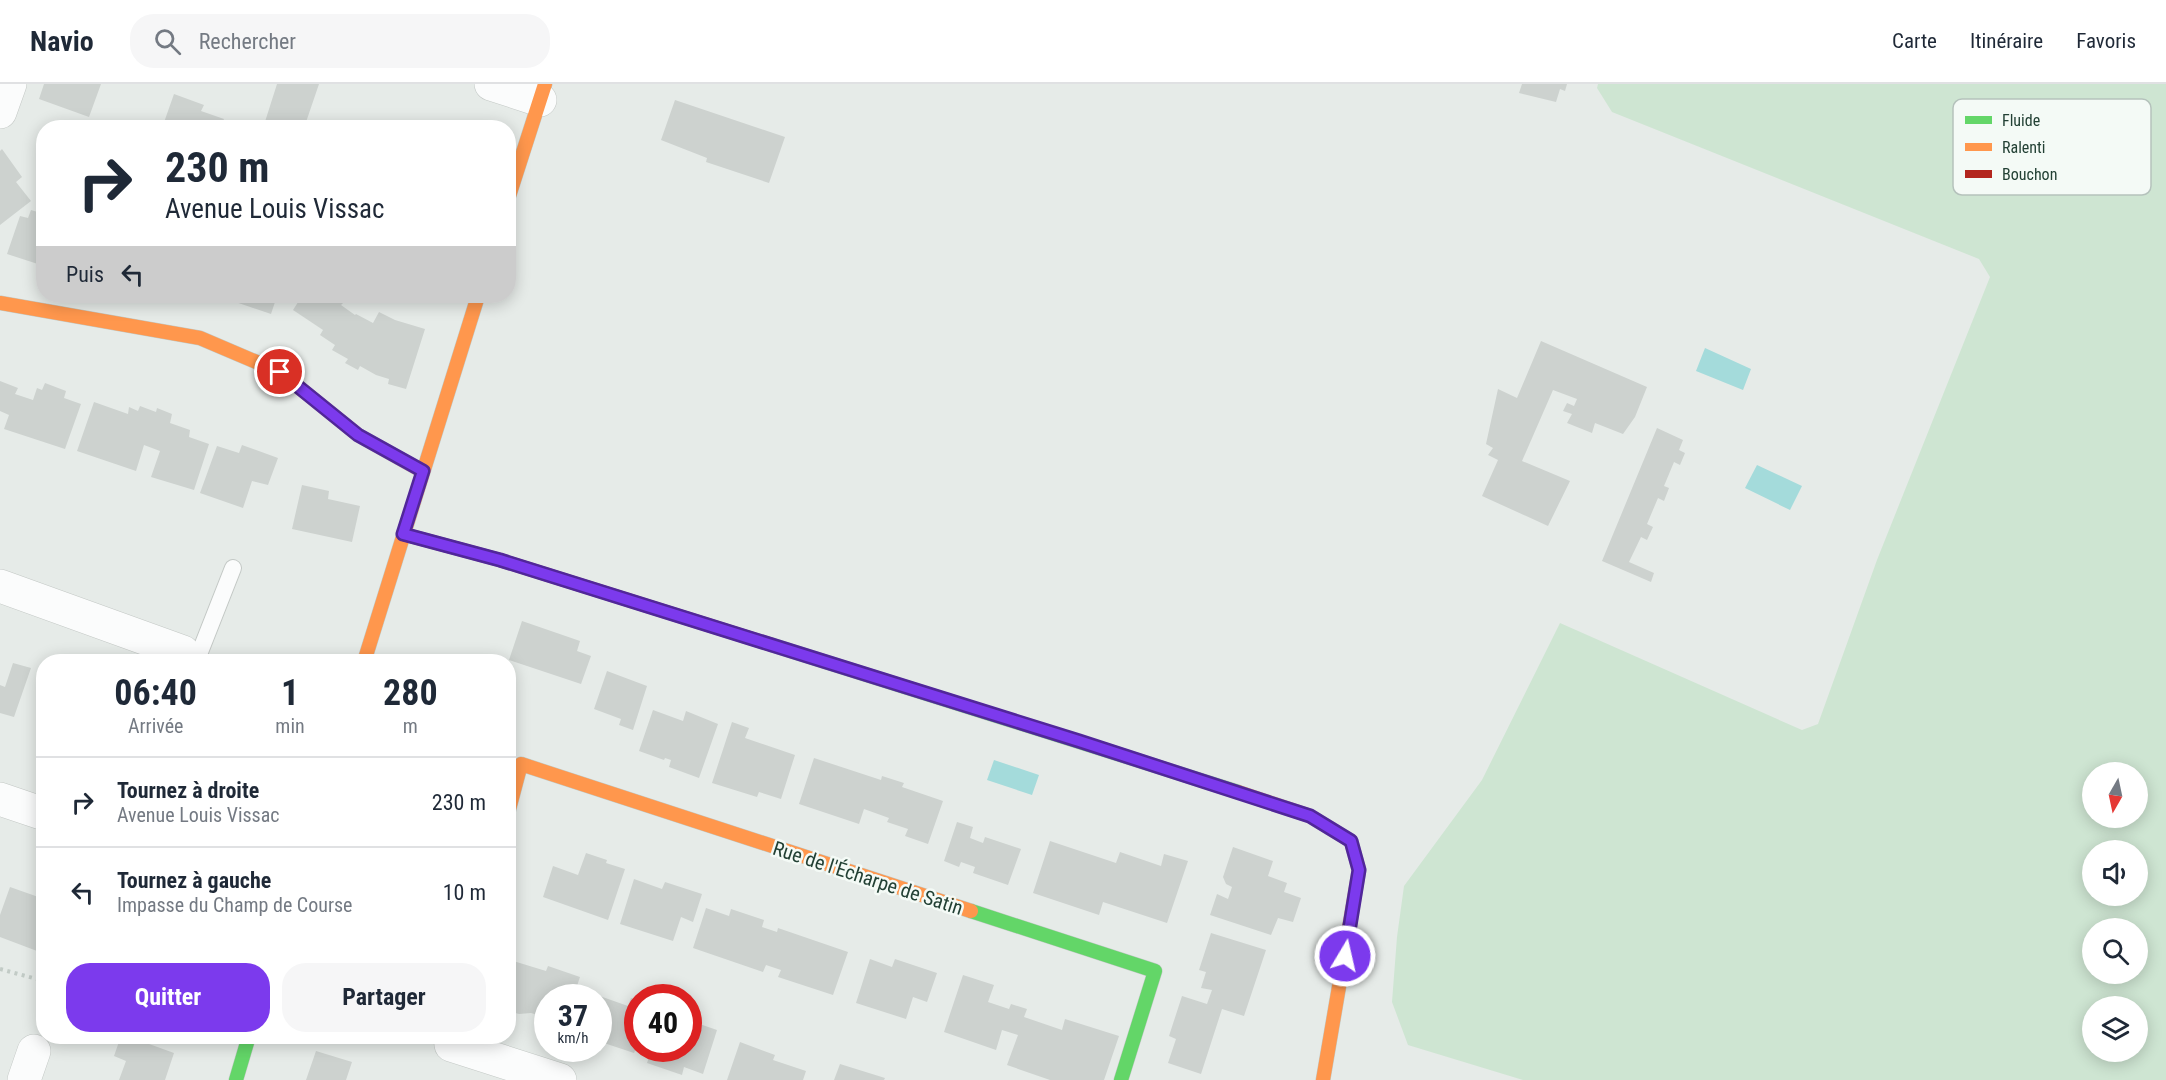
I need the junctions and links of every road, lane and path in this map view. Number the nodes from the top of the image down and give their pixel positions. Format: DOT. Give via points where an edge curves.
graph roads {
  1 [pos="491,84"];
  2 [pos="542,92"];
  3 [pos="516,174"];
  4 [pos="4,298"];
  5 [pos="476,303"];
  6 [pos="423,471"];
  7 [pos="403,534"];
  8 [pos="233,568"];
  9 [pos="0,586"];
  10 [pos="184,654"];
  11 [pos="199,654"];
  12 [pos="366,654"];
  13 [pos="516,783"];
  14 [pos="0,799"];
  15 [pos="36,811"];
  16 [pos="0,969"];
  17 [pos="36,979"];
  18 [pos="247,1044"];
  19 [pos="461,1044"];
  20 [pos="236,1080"];
  21 [pos="560,1080"];
  22 [pos="1121,1080"];
  23 [pos="1323,1080"];
  1 -- 2 [label="street"];
  2 -- 3 [label="street"];
  4 -- 6 [label="street" via="200,338 280,372 358,435"];
  5 -- 6 [label="street"];
  6 -- 7 [label="street"];
  7 -- 12 [label="street"];
  7 -- 23 [label="street" via="500,560 1310,816 1351,841 1359,870"];
  8 -- 11 [label="lane"];
  9 -- 10 [label="street"];
  13 -- 22 [label="street, Rue de l'Écharpe de Satin" via="521,764 1155,971"];
  14 -- 15 [label="street"];
  16 -- 17 [label="path"];
  18 -- 20 [label="street"];
  19 -- 21 [label="street"];
}
